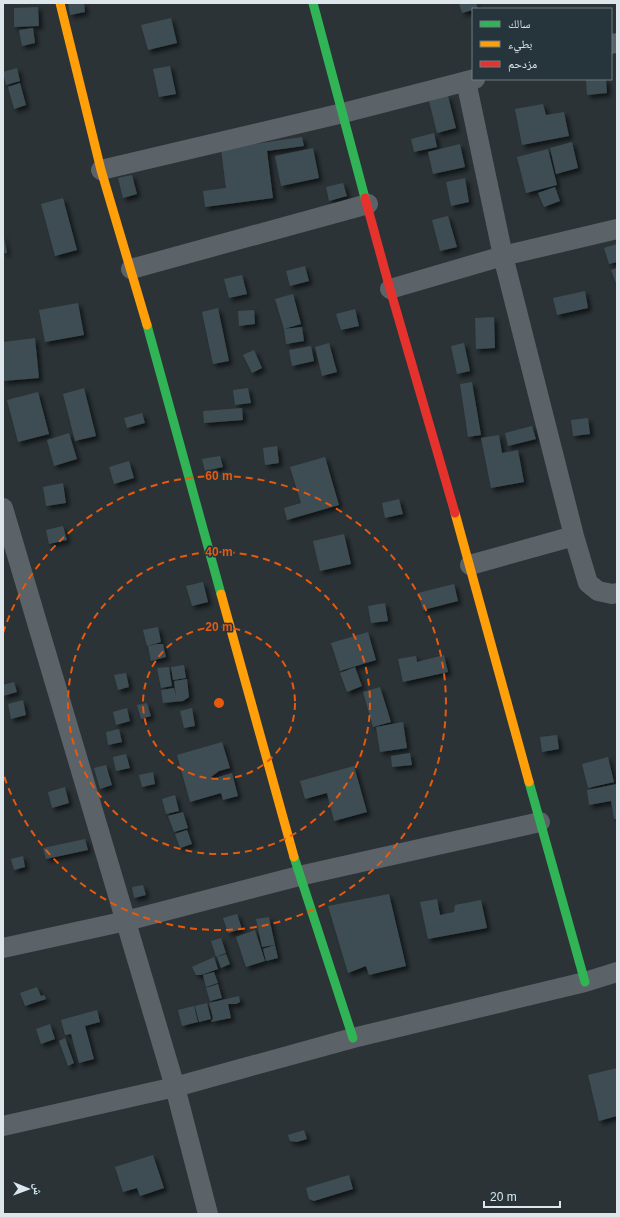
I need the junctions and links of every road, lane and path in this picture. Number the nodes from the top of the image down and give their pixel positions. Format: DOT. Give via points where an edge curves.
graph roads {
  1 [pos="60,3"];
  2 [pos="313,3"];
  3 [pos="470,80"];
  4 [pos="343,113"];
  5 [pos="101,170"];
  6 [pos="368,204"];
  7 [pos="617,229"];
  8 [pos="503,256"];
  9 [pos="131,268"];
  10 [pos="390,289"];
  11 [pos="3,508"];
  12 [pos="574,536"];
  13 [pos="470,565"];
  14 [pos="617,593"];
  15 [pos="540,822"];
  16 [pos="299,876"];
  17 [pos="126,921"];
  18 [pos="3,948"];
  19 [pos="617,972"];
  20 [pos="585,982"];
  21 [pos="353,1038"];
  22 [pos="176,1086"];
  23 [pos="5,1119"];
  24 [pos="208,1214"];
  1 -- 5 [label="street"];
  2 -- 4 [label="street"];
  3 -- 4 [label="street"];
  3 -- 8 [label="street"];
  4 -- 5 [label="street"];
  4 -- 6 [label="street"];
  5 -- 9 [label="street"];
  6 -- 9 [label="street"];
  6 -- 10 [label="street"];
  7 -- 8 [label="street"];
  8 -- 10 [label="street"];
  8 -- 12 [label="street"];
  9 -- 16 [label="street"];
  10 -- 13 [label="street"];
  11 -- 17 [label="street"];
  12 -- 13 [label="street"];
  12 -- 14 [label="street" via="588,583 598,591"];
  13 -- 15 [label="street"];
  15 -- 16 [label="street"];
  15 -- 20 [label="street"];
  16 -- 17 [label="street"];
  16 -- 21 [label="street"];
  17 -- 18 [label="street"];
  17 -- 22 [label="street"];
  19 -- 20 [label="street"];
  20 -- 21 [label="street"];
  21 -- 22 [label="street"];
  22 -- 23 [label="street"];
  22 -- 24 [label="street"];
}
